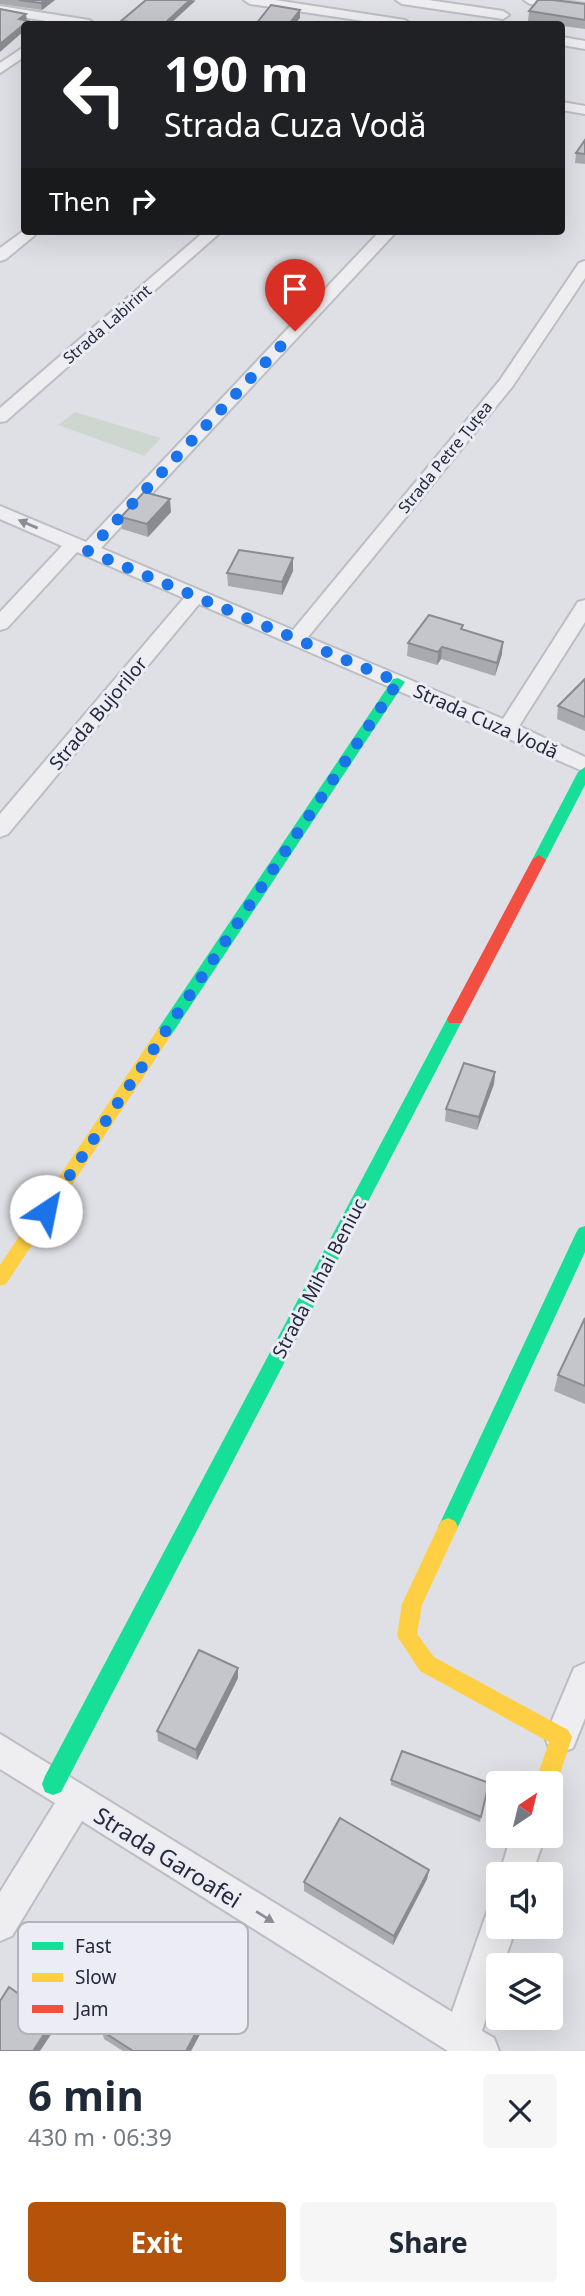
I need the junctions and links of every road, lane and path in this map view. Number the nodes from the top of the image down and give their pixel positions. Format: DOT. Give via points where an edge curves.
graph roads {
  1 [pos="250,0"];
  2 [pos="402,0"];
  3 [pos="514,0"];
  4 [pos="530,0"];
  5 [pos="585,8"];
  6 [pos="0,10"];
  7 [pos="499,20"];
  8 [pos="58,21"];
  9 [pos="386,21"];
  10 [pos="565,42"];
  11 [pos="585,45"];
  12 [pos="21,53"];
  13 [pos="0,69"];
  14 [pos="565,107"];
  15 [pos="585,110"];
  16 [pos="27,235"];
  17 [pos="209,235"];
  18 [pos="385,235"];
  19 [pos="0,256"];
  20 [pos="585,266"];
  21 [pos="0,417"];
  22 [pos="0,512"];
  23 [pos="81,547"];
  24 [pos="195,597"];
  25 [pos="585,606"];
  26 [pos="0,624"];
  27 [pos="295,640"];
  28 [pos="398,682"];
  29 [pos="507,729"];
  30 [pos="585,765"];
  31 [pos="585,772"];
  32 [pos="0,829"];
  33 [pos="585,1233"];
  34 [pos="0,1279"];
  35 [pos="585,1679"];
  36 [pos="561,1737"];
  37 [pos="0,1749"];
  38 [pos="550,1771"];
  39 [pos="65,1792"];
  40 [pos="0,1924"];
  41 [pos="496,1939"];
  42 [pos="471,2045"];
  1 -- 9 [label="street"];
  2 -- 7 [label="street"];
  3 -- 7 [label="street"];
  4 -- 5 [label="street"];
  6 -- 8 [label="street"];
  10 -- 11 [label="street"];
  12 -- 13 [label="street"];
  14 -- 15 [label="street"];
  16 -- 19 [label="street"];
  17 -- 21 [label="street, Strada Labirint"];
  18 -- 23 [label="street"];
  20 -- 27 [label="street, Strada Petre Țuțea" via="506,383"];
  23 -- 22 [label="street, Strada Cuza Vodă, one-way"];
  23 -- 24 [label="street, Strada Cuza Vodă"];
  23 -- 26 [label="street"];
  24 -- 27 [label="street, Strada Cuza Vodă"];
  24 -- 32 [label="street, Strada Bujorilor"];
  25 -- 29 [label="street"];
  27 -- 28 [label="street, Strada Cuza Vodă"];
  28 -- 29 [label="street, Strada Cuza Vodă"];
  28 -- 34 [label="street"];
  29 -- 30 [label="street, Strada Cuza Vodă"];
  31 -- 39 [label="street, Strada Mihai Beniuc"];
  33 -- 36 [label="street" via="412,1604 407,1636 427,1664"];
  35 -- 36 [label="street"];
  36 -- 38 [label="street"];
  37 -- 39 [label="street, Strada Garoafei"];
  39 -- 40 [label="street"];
  39 -- 42 [label="street, Strada Garoafei, one-way"];
  41 -- 42 [label="street"];
}
